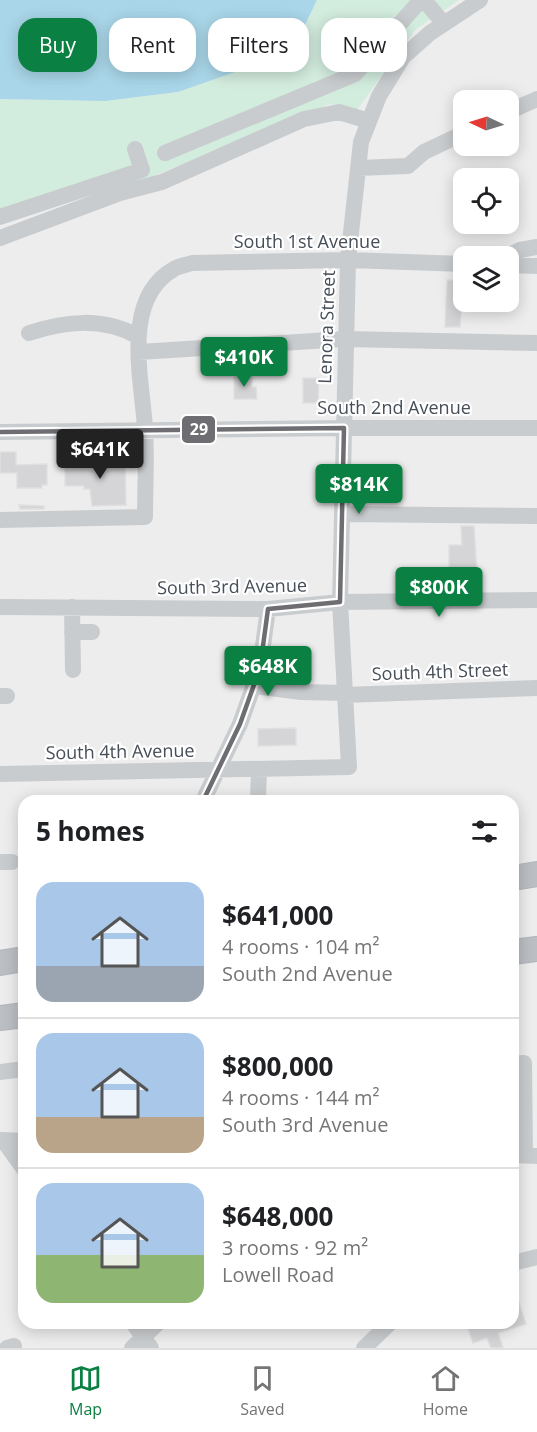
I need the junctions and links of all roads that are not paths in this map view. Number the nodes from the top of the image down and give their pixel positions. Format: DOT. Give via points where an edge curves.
graph roads {
  1 [pos="480,0"];
  2 [pos="444,24"];
  3 [pos="537,99"];
  4 [pos="519,107"];
  5 [pos="369,121"];
  6 [pos="453,138"];
  7 [pos="135,149"];
  8 [pos="165,153"];
  9 [pos="358,168"];
  10 [pos="0,217"];
  11 [pos="0,238"];
  12 [pos="537,247"];
  13 [pos="519,250"];
  14 [pos="348,260"];
  15 [pos="453,264"];
  16 [pos="519,265"];
  17 [pos="537,266"];
  18 [pos="29,333"];
  19 [pos="345,339"];
  20 [pos="537,343"];
  21 [pos="138,344"];
  22 [pos="344,428"];
  23 [pos="537,428"];
  24 [pos="145,430"];
  25 [pos="0,432"];
  26 [pos="342,514"];
  27 [pos="537,516"];
  28 [pos="0,520"];
  29 [pos="537,600"];
  30 [pos="340,602"];
  31 [pos="0,607"];
  32 [pos="72,608"];
  33 [pos="268,609"];
  34 [pos="72,632"];
  35 [pos="92,632"];
  36 [pos="72,670"];
  37 [pos="254,686"];
  38 [pos="537,688"];
  39 [pos="345,694"];
  40 [pos="349,767"];
  41 [pos="259,769"];
  42 [pos="216,770"];
  43 [pos="0,774"];
  44 [pos="206,795"];
  45 [pos="258,795"];
  46 [pos="537,874"];
  47 [pos="519,877"];
  48 [pos="537,949"];
  49 [pos="519,951"];
  50 [pos="18,960"];
  51 [pos="0,963"];
  52 [pos="18,1016"];
  53 [pos="0,1018"];
  54 [pos="519,1064"];
  55 [pos="18,1070"];
  56 [pos="0,1072"];
  57 [pos="2,1140"];
  58 [pos="18,1141"];
  59 [pos="525,1155"];
  60 [pos="18,1161"];
  61 [pos="537,1257"];
  62 [pos="519,1262"];
  63 [pos="135,1329"];
  64 [pos="154,1329"];
  65 [pos="384,1329"];
  66 [pos="142,1345"];
  67 [pos="364,1348"];
  1 -- 2 [label="street, Lenora Street"];
  2 -- 5 [label="street, Lenora Street" via="403,57"];
  2 -- 8 [label="street" via="421,0 355,74"];
  3 -- 4 [label="street"];
  5 -- 9 [label="street, Lenora Street" via="361,142"];
  5 -- 11 [label="street" via="339,112 304,119 162,182 120,193"];
  6 -- 9 [label="street" via="424,152 408,166"];
  7 -- 10 [label="street" via="142,170"];
  9 -- 14 [label="street, Lenora Street"];
  12 -- 13 [label="street"];
  14 -- 15 [label="street, South 1st Avenue"];
  14 -- 19 [label="street, Lenora Street"];
  14 -- 21 [label="street, South 1st Avenue" via="192,263 174,269 157,284 142,310"];
  16 -- 17 [label="street"];
  18 -- 21 [label="street" via="54,325 101,323 122,328"];
  19 -- 20 [label="street"];
  19 -- 21 [label="street"];
  19 -- 22 [label="street, Lenora Street"];
  21 -- 24 [label="street"];
  22 -- 23 [label="street, South 2nd Avenue"];
  22 -- 24 [label="street, South 2nd Avenue"];
  22 -- 26 [label="street, Lenora Street"];
  24 -- 25 [label="street, South 2nd Avenue"];
  24 -- 28 [label="street" via="146,517"];
  26 -- 27 [label="street"];
  26 -- 30 [label="street, Lenora Street"];
  29 -- 30 [label="street, South 3rd Avenue"];
  30 -- 33 [label="street, South 3rd Avenue"];
  30 -- 39 [label="street, Lenora Street"];
  31 -- 32 [label="street, South 3rd Avenue"];
  32 -- 33 [label="street, South 3rd Avenue"];
  32 -- 34 [label="street"];
  33 -- 37 [label="street"];
  34 -- 35 [label="street"];
  34 -- 36 [label="street"];
  37 -- 39 [label="street, South 4th Street"];
  37 -- 42 [label="street"];
  38 -- 39 [label="street, South 4th Street"];
  39 -- 40 [label="street, Lenora Street"];
  40 -- 41 [label="street, South 4th Avenue"];
  41 -- 42 [label="street, South 4th Avenue"];
  41 -- 45 [label="street"];
  42 -- 43 [label="street, South 4th Avenue"];
  42 -- 44 [label="street"];
  46 -- 47 [label="highway"];
  48 -- 49 [label="highway"];
  50 -- 51 [label="highway"];
  52 -- 53 [label="highway"];
  54 -- 59 [label="street" via="524,1064"];
  55 -- 56 [label="street"];
  57 -- 58 [label="street"];
  57 -- 60 [label="street"];
  61 -- 62 [label="street"];
  63 -- 66 [label="street"];
  64 -- 66 [label="street"];
  65 -- 67 [label="street"];
}
